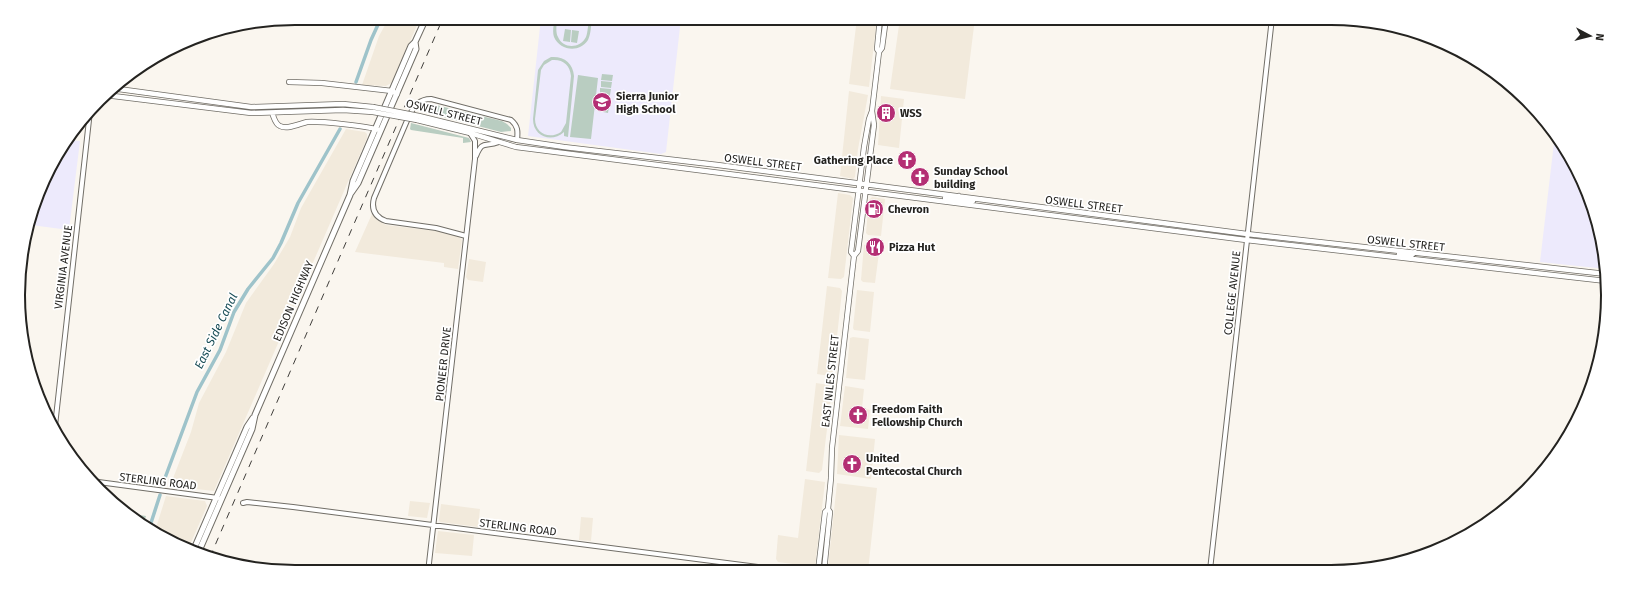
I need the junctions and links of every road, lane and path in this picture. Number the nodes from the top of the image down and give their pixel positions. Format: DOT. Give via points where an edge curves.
graph roads {
  1 [pos="423,25"];
  2 [pos="879,25"];
  3 [pos="885,25"];
  4 [pos="1271,25"];
  5 [pos="879,52"];
  6 [pos="289,82"];
  7 [pos="120,89"];
  8 [pos="394,93"];
  9 [pos="113,96"];
  10 [pos="202,101"];
  11 [pos="169,103"];
  12 [pos="373,109"];
  13 [pos="872,111"];
  14 [pos="272,113"];
  15 [pos="418,118"];
  16 [pos="89,121"];
  17 [pos="378,130"];
  18 [pos="470,133"];
  19 [pos="517,140"];
  20 [pos="499,142"];
  21 [pos="475,159"];
  22 [pos="860,184"];
  23 [pos="867,185"];
  24 [pos="860,190"];
  25 [pos="866,191"];
  26 [pos="959,196"];
  27 [pos="922,198"];
  28 [pos="995,202"];
  29 [pos="958,203"];
  30 [pos="1247,234"];
  31 [pos="466,236"];
  32 [pos="1246,240"];
  33 [pos="1376,249"];
  34 [pos="1338,250"];
  35 [pos="1415,252"];
  36 [pos="1382,255"];
  37 [pos="854,256"];
  38 [pos="1600,273"];
  39 [pos="1600,280"];
  40 [pos="55,418"];
  41 [pos="101,482"];
  42 [pos="219,498"];
  43 [pos="243,503"];
  44 [pos="828,509"];
  45 [pos="434,526"];
  46 [pos="196,546"];
  47 [pos="200,548"];
  48 [pos="429,565"];
  49 [pos="743,565"];
  50 [pos="819,565"];
  51 [pos="825,565"];
  52 [pos="1211,565"];
  1 -- 8 [label="main road, EDISON HIGHWAY" via="411,46"];
  2 -- 5 [label="main road, EAST NILES STREET" via="877,49"];
  3 -- 5 [label="main road, EAST NILES STREET" via="882,48"];
  4 -- 30 [label="street, COLLEGE AVENUE"];
  5 -- 13 [label="main road, EAST NILES STREET"];
  6 -- 8 [label="main road" via="322,83"];
  7 -- 10 [label="main road, OSWELL STREET"];
  8 -- 17 [label="main road, EDISON HIGHWAY"];
  9 -- 11 [label="main road, OSWELL STREET"];
  10 -- 11 [label="main road"];
  10 -- 12 [label="main road, OSWELL STREET" via="251,107 343,104"];
  11 -- 14 [label="main road, OSWELL STREET"];
  12 -- 14 [label="main road, OSWELL STREET"];
  12 -- 15 [label="main road, OSWELL STREET, bridge"];
  13 -- 22 [label="main road, EAST NILES STREET"];
  13 -- 23 [label="main road, EAST NILES STREET" via="874,125"];
  14 -- 17 [label="main road" via="277,125 285,128 317,122"];
  15 -- 18 [label="main road, OSWELL STREET"];
  15 -- 19 [label="main road, OSWELL STREET"];
  16 -- 40 [label="street, VIRGINIA AVENUE"];
  17 -- 42 [label="main road, EDISON HIGHWAY" via="353,181 350,195 255,415 247,427"];
  18 -- 20 [label="main road, OSWELL STREET"];
  18 -- 21 [label="street, PIONEER DRIVE" via="475,141"];
  19 -- 22 [label="main road, OSWELL STREET"];
  19 -- 31 [label="street" via="516,124 511,120 431,99 420,101 414,106 374,198 374,212 382,220 444,229"];
  20 -- 21 [label="street" via="480,147"];
  20 -- 24 [label="main road, OSWELL STREET" via="516,147"];
  21 -- 31 [label="street, PIONEER DRIVE"];
  22 -- 23 [label="main road, OSWELL STREET"];
  22 -- 24 [label="main road, EAST NILES STREET"];
  23 -- 25 [label="main road, EAST NILES STREET"];
  23 -- 26 [label="main road, OSWELL STREET"];
  24 -- 25 [label="main road, OSWELL STREET"];
  24 -- 37 [label="main road, EAST NILES STREET" via="851,252"];
  25 -- 27 [label="main road, OSWELL STREET"];
  25 -- 37 [label="main road, EAST NILES STREET" via="858,252"];
  26 -- 27 [label="main road" via="956,199"];
  26 -- 28 [label="main road, OSWELL STREET"];
  27 -- 29 [label="main road, OSWELL STREET"];
  28 -- 29 [label="main road" via="962,200"];
  28 -- 30 [label="main road, OSWELL STREET"];
  29 -- 32 [label="main road, OSWELL STREET"];
  30 -- 32 [label="street, COLLEGE AVENUE"];
  30 -- 33 [label="main road, OSWELL STREET"];
  31 -- 45 [label="street, PIONEER DRIVE"];
  32 -- 34 [label="main road, OSWELL STREET"];
  32 -- 52 [label="street, COLLEGE AVENUE"];
  33 -- 34 [label="main road" via="1341,247"];
  33 -- 35 [label="main road, OSWELL STREET"];
  34 -- 36 [label="main road, OSWELL STREET"];
  35 -- 36 [label="main road" via="1412,255"];
  35 -- 38 [label="main road, OSWELL STREET"];
  36 -- 39 [label="main road, OSWELL STREET"];
  37 -- 44 [label="main road, EAST NILES STREET" via="833,436"];
  41 -- 42 [label="street, STERLING ROAD"];
  42 -- 46 [label="main road, EDISON HIGHWAY"];
  42 -- 47 [label="main road, EDISON HIGHWAY"];
  43 -- 45 [label="street, STERLING ROAD"];
  44 -- 50 [label="main road, EAST NILES STREET" via="825,512"];
  44 -- 51 [label="main road, EAST NILES STREET" via="830,512"];
  45 -- 48 [label="street, PIONEER DRIVE"];
  45 -- 49 [label="street, STERLING ROAD"];
}
